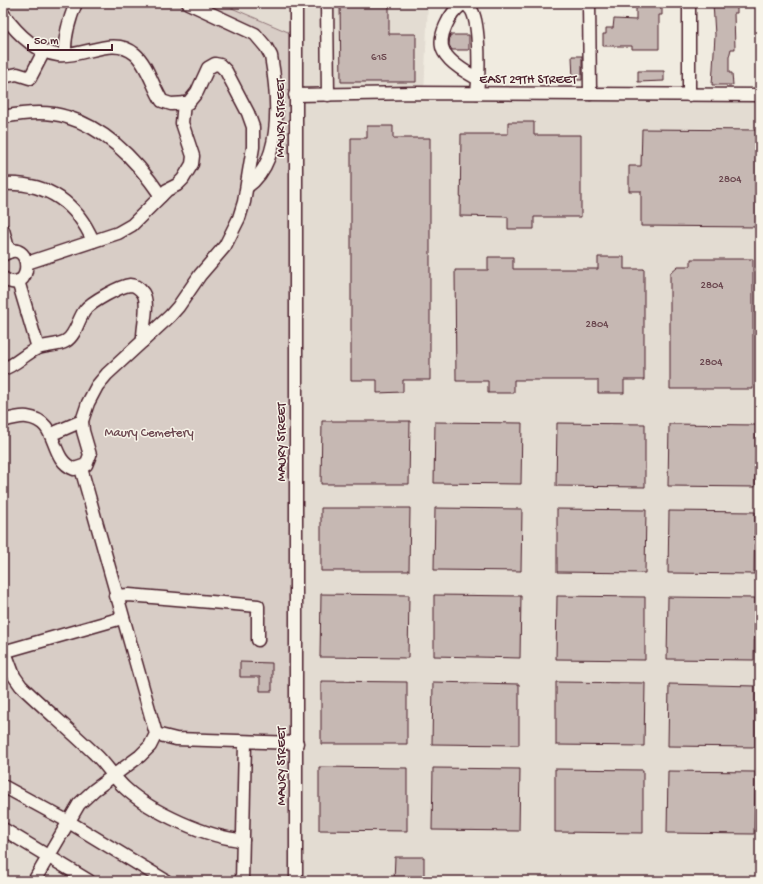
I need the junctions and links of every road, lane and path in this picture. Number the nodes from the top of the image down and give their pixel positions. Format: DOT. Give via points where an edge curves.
graph roads {
  1 [pos="76,3"];
  2 [pos="188,3"];
  3 [pos="296,3"];
  4 [pos="328,3"];
  5 [pos="589,3"];
  6 [pos="690,3"];
  7 [pos="3,14"];
  8 [pos="44,51"];
  9 [pos="65,54"];
  10 [pos="3,77"];
  11 [pos="478,79"];
  12 [pos="477,93"];
  13 [pos="590,94"];
  14 [pos="295,95"];
  15 [pos="328,95"];
  16 [pos="689,95"];
  17 [pos="760,95"];
  18 [pos="184,103"];
  19 [pos="3,117"];
  20 [pos="3,184"];
  21 [pos="247,187"];
  22 [pos="161,196"];
  23 [pos="3,230"];
  24 [pos="93,241"];
  25 [pos="6,254"];
  26 [pos="27,263"];
  27 [pos="3,278"];
  28 [pos="18,281"];
  29 [pos="143,341"];
  30 [pos="38,348"];
  31 [pos="3,370"];
  32 [pos="3,420"];
  33 [pos="82,421"];
  34 [pos="52,434"];
  35 [pos="81,468"];
  36 [pos="116,596"];
  37 [pos="122,618"];
  38 [pos="258,640"];
  39 [pos="4,652"];
  40 [pos="156,734"];
  41 [pos="245,742"];
  42 [pos="297,744"];
  43 [pos="114,775"];
  44 [pos="3,786"];
  45 [pos="68,822"];
  46 [pos="3,829"];
  47 [pos="243,840"];
  48 [pos="48,857"];
  49 [pos="34,881"];
  50 [pos="89,881"];
  51 [pos="166,881"];
  52 [pos="242,881"];
  53 [pos="296,881"];
  1 -- 9 [label="street" via="64,41"];
  2 -- 21 [label="street" via="255,34 271,56 275,119 272,151 262,172"];
  3 -- 14 [label="street, MAURY STREET"];
  4 -- 15 [label="street"];
  5 -- 13 [label="street"];
  6 -- 16 [label="street"];
  7 -- 8 [label="street" via="14,29"];
  8 -- 9 [label="street"];
  8 -- 10 [label="street" via="30,78 17,74"];
  9 -- 18 [label="street" via="104,47 124,48 142,61 162,101 171,104"];
  11 -- 11 [label="street" via="478,47 473,12 468,5 463,4 450,15 444,29 443,49 449,59"];
  11 -- 12 [label="street"];
  12 -- 13 [label="street, EAST 29TH STREET"];
  12 -- 15 [label="street, EAST 29TH STREET"];
  13 -- 16 [label="street, EAST 29TH STREET"];
  14 -- 15 [label="street, EAST 29TH STREET"];
  14 -- 42 [label="street, MAURY STREET"];
  16 -- 17 [label="street, EAST 29TH STREET"];
  18 -- 21 [label="street" via="188,103 197,92 208,68 215,64 226,71 248,113 252,127 253,147"];
  18 -- 22 [label="street" via="182,123 193,156 192,164 183,178"];
  19 -- 22 [label="street" via="27,113 66,116 92,128 122,150"];
  20 -- 24 [label="street" via="34,186 54,194 78,214"];
  21 -- 29 [label="street" via="239,218 225,246 170,316"];
  22 -- 24 [label="street" via="132,225 118,233"];
  23 -- 25 [label="street"];
  24 -- 26 [label="street"];
  25 -- 26 [label="street" via="13,252 22,255"];
  26 -- 28 [label="street" via="26,273"];
  27 -- 28 [label="street" via="9,282"];
  28 -- 30 [label="street"];
  29 -- 30 [label="street" via="145,299 138,287 130,285 118,289 87,308 76,323 73,333 66,340 53,346"];
  29 -- 33 [label="street" via="97,386"];
  30 -- 31 [label="street"];
  32 -- 34 [label="street" via="27,416 38,420"];
  33 -- 34 [label="street"];
  33 -- 35 [label="street" via="90,455 86,466"];
  34 -- 35 [label="street" via="58,455 64,464 74,469"];
  35 -- 36 [label="street"];
  36 -- 37 [label="street"];
  36 -- 38 [label="street" via="258,606"];
  37 -- 39 [label="street"];
  37 -- 40 [label="street"];
  39 -- 43 [label="street" via="21,686 97,755"];
  40 -- 41 [label="street" via="176,739"];
  40 -- 43 [label="street" via="150,746 140,756"];
  41 -- 42 [label="street"];
  41 -- 47 [label="street"];
  42 -- 53 [label="street, MAURY STREET"];
  43 -- 45 [label="street" via="79,804"];
  43 -- 47 [label="street" via="123,787 150,807 212,834"];
  44 -- 45 [label="street"];
  45 -- 48 [label="street"];
  45 -- 51 [label="street"];
  46 -- 48 [label="street"];
  47 -- 52 [label="street"];
  48 -- 49 [label="street"];
  48 -- 50 [label="street"];
}
